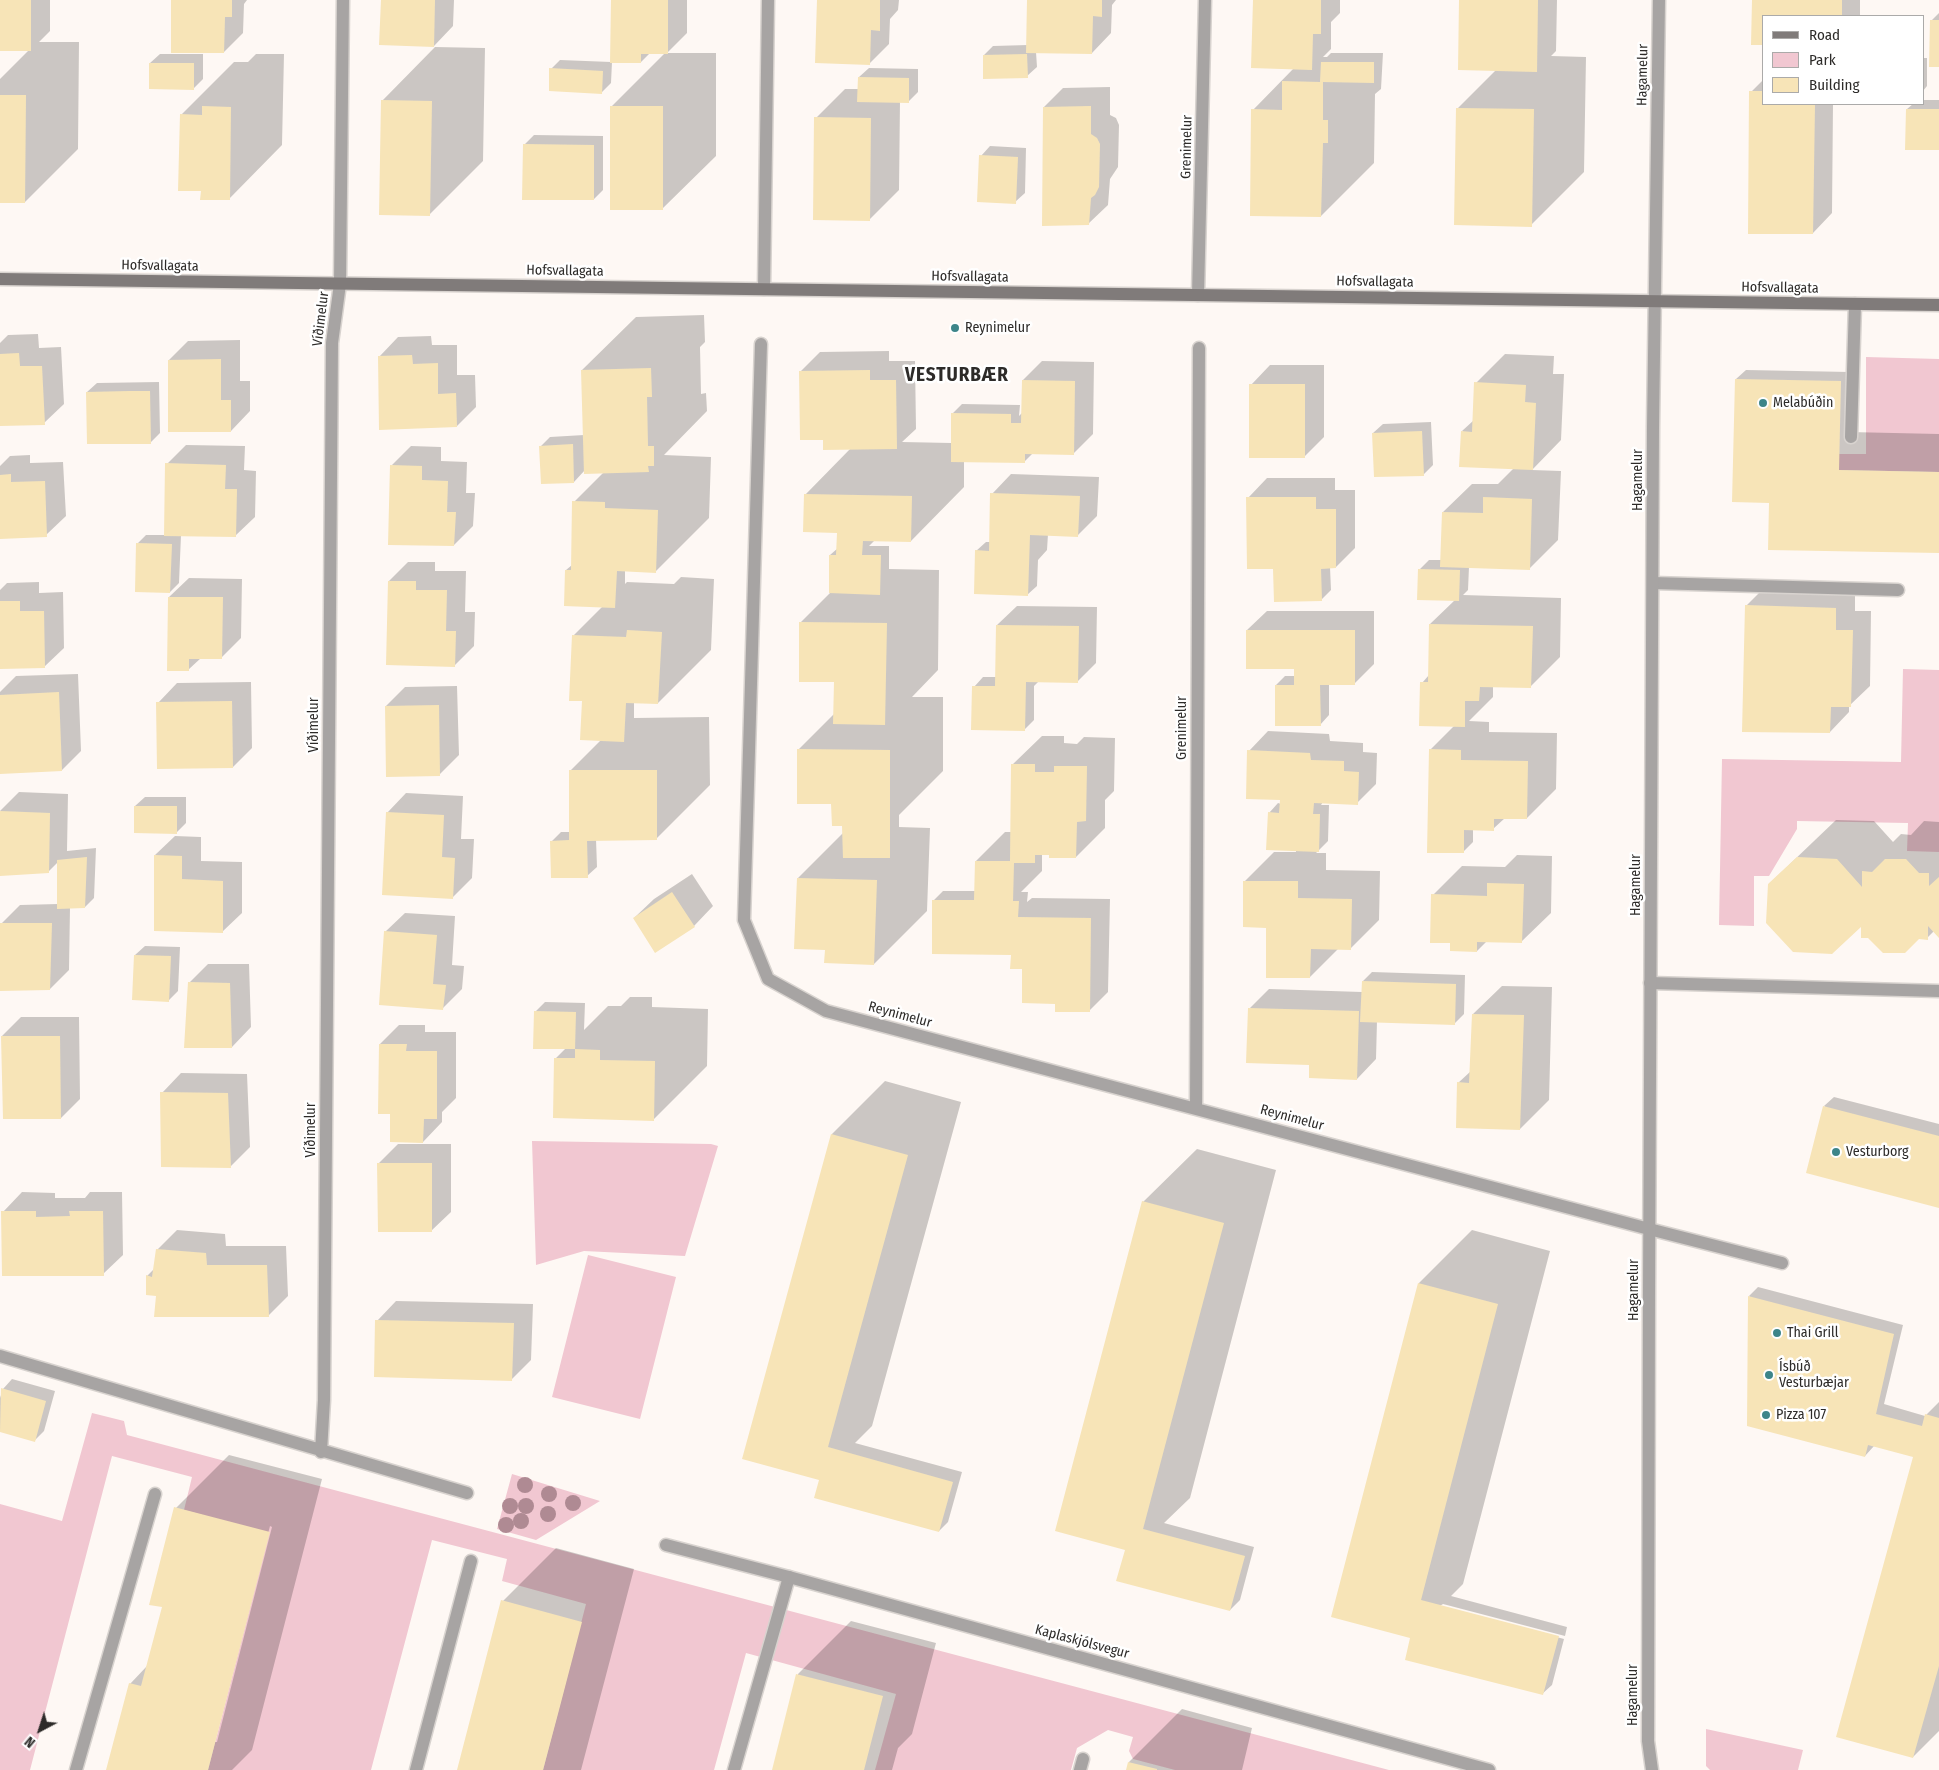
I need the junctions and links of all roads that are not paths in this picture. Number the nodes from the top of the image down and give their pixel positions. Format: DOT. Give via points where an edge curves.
graph roads {
  1 [pos="343,0"];
  2 [pos="768,0"];
  3 [pos="1205,0"];
  4 [pos="1659,0"];
  5 [pos="0,279"];
  6 [pos="340,284"];
  7 [pos="764,289"];
  8 [pos="1198,295"];
  9 [pos="1655,301"];
  10 [pos="1855,304"];
  11 [pos="1939,305"];
  12 [pos="761,344"];
  13 [pos="1199,348"];
  14 [pos="1851,437"];
  15 [pos="1653,583"];
  16 [pos="1898,590"];
  17 [pos="1650,983"];
  18 [pos="1939,991"];
  19 [pos="1196,1109"];
  20 [pos="1649,1229"];
  21 [pos="1782,1263"];
  22 [pos="0,1356"];
  23 [pos="321,1452"];
  24 [pos="467,1493"];
  25 [pos="155,1494"];
  26 [pos="666,1545"];
  27 [pos="471,1561"];
  28 [pos="789,1577"];
  29 [pos="76,1770"];
  30 [pos="416,1770"];
  31 [pos="734,1770"];
  32 [pos="1489,1770"];
  33 [pos="1652,1770"];
  1 -- 6 [label="street, Víðimelur"];
  2 -- 7 [label="street"];
  3 -- 8 [label="street, Grenimelur"];
  4 -- 9 [label="street, Hagamelur"];
  5 -- 6 [label="street, Hofsvallagata"];
  6 -- 7 [label="street, Hofsvallagata"];
  6 -- 23 [label="street, Víðimelur" via="332,343"];
  7 -- 8 [label="street, Hofsvallagata"];
  8 -- 9 [label="street, Hofsvallagata"];
  9 -- 10 [label="street, Hofsvallagata"];
  9 -- 15 [label="street, Hagamelur"];
  10 -- 11 [label="street, Hofsvallagata"];
  10 -- 14 [label="street"];
  12 -- 19 [label="street, Reynimelur" via="744,920 768,979 826,1011"];
  13 -- 19 [label="street, Grenimelur"];
  15 -- 16 [label="street"];
  15 -- 17 [label="street, Hagamelur"];
  17 -- 18 [label="street"];
  17 -- 20 [label="street, Hagamelur"];
  19 -- 20 [label="street, Reynimelur"];
  20 -- 21 [label="street, Reynimelur"];
  20 -- 33 [label="street, Hagamelur" via="1648,1733"];
  22 -- 23 [label="street"];
  23 -- 24 [label="street"];
  25 -- 29 [label="street"];
  26 -- 28 [label="street, Kaplaskjólsvegur"];
  27 -- 30 [label="street"];
  28 -- 31 [label="street"];
  28 -- 32 [label="street, Kaplaskjólsvegur"];
}
